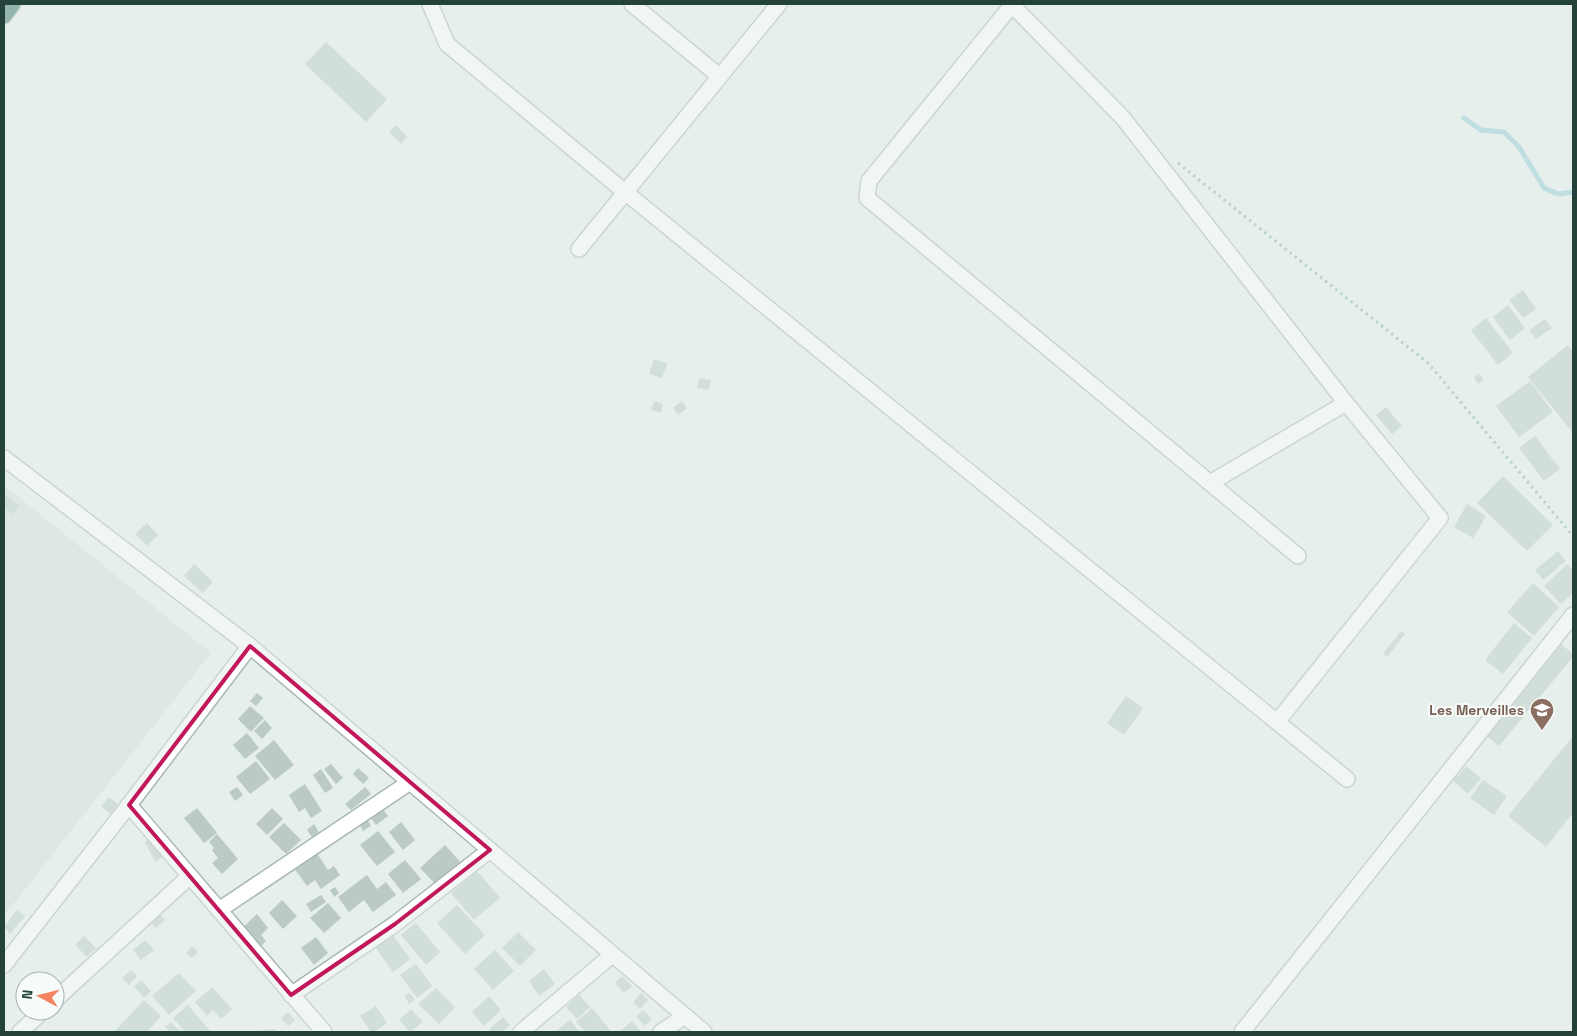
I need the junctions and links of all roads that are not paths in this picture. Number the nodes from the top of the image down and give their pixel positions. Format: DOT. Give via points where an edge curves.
graph roads {
  1 [pos="14,4"];
  2 [pos="430,4"];
  3 [pos="632,4"];
  4 [pos="780,4"];
  5 [pos="1011,4"];
  6 [pos="4,16"];
  7 [pos="719,76"];
  8 [pos="625,192"];
  9 [pos="579,249"];
  10 [pos="1346,403"];
  11 [pos="4,458"];
  12 [pos="1210,482"];
  13 [pos="1298,556"];
  14 [pos="1573,615"];
  15 [pos="250,646"];
  16 [pos="1277,722"];
  17 [pos="1347,779"];
  18 [pos="410,782"];
  19 [pos="130,805"];
  20 [pos="490,850"];
  21 [pos="190,876"];
  22 [pos="219,910"];
  23 [pos="612,955"];
  24 [pos="4,965"];
  25 [pos="65,991"];
  26 [pos="292,995"];
  27 [pos="685,1016"];
  28 [pos="32,1021"];
  29 [pos="20,1032"];
  30 [pos="324,1032"];
  31 [pos="521,1032"];
  32 [pos="661,1032"];
  33 [pos="704,1032"];
  34 [pos="1242,1032"];
  1 -- 6 [label="highway"];
  2 -- 8 [label="street" via="447,44"];
  3 -- 7 [label="street"];
  4 -- 7 [label="street"];
  5 -- 10 [label="street" via="1123,118"];
  5 -- 12 [label="street" via="869,181 867,198"];
  7 -- 8 [label="street"];
  8 -- 9 [label="street"];
  8 -- 16 [label="street"];
  10 -- 12 [label="street"];
  10 -- 16 [label="street" via="1440,518"];
  11 -- 15 [label="street"];
  12 -- 13 [label="street"];
  14 -- 34 [label="street"];
  15 -- 18 [label="street"];
  15 -- 19 [label="street"];
  16 -- 17 [label="street"];
  18 -- 20 [label="street"];
  18 -- 22 [label="street"];
  19 -- 21 [label="street"];
  19 -- 24 [label="street"];
  20 -- 23 [label="street"];
  20 -- 26 [label="street" via="395,924"];
  21 -- 22 [label="street"];
  21 -- 25 [label="street"];
  22 -- 26 [label="street"];
  23 -- 27 [label="street"];
  23 -- 31 [label="street"];
  26 -- 30 [label="street"];
  27 -- 32 [label="street"];
  27 -- 33 [label="street"];
  28 -- 29 [label="street"];
}
